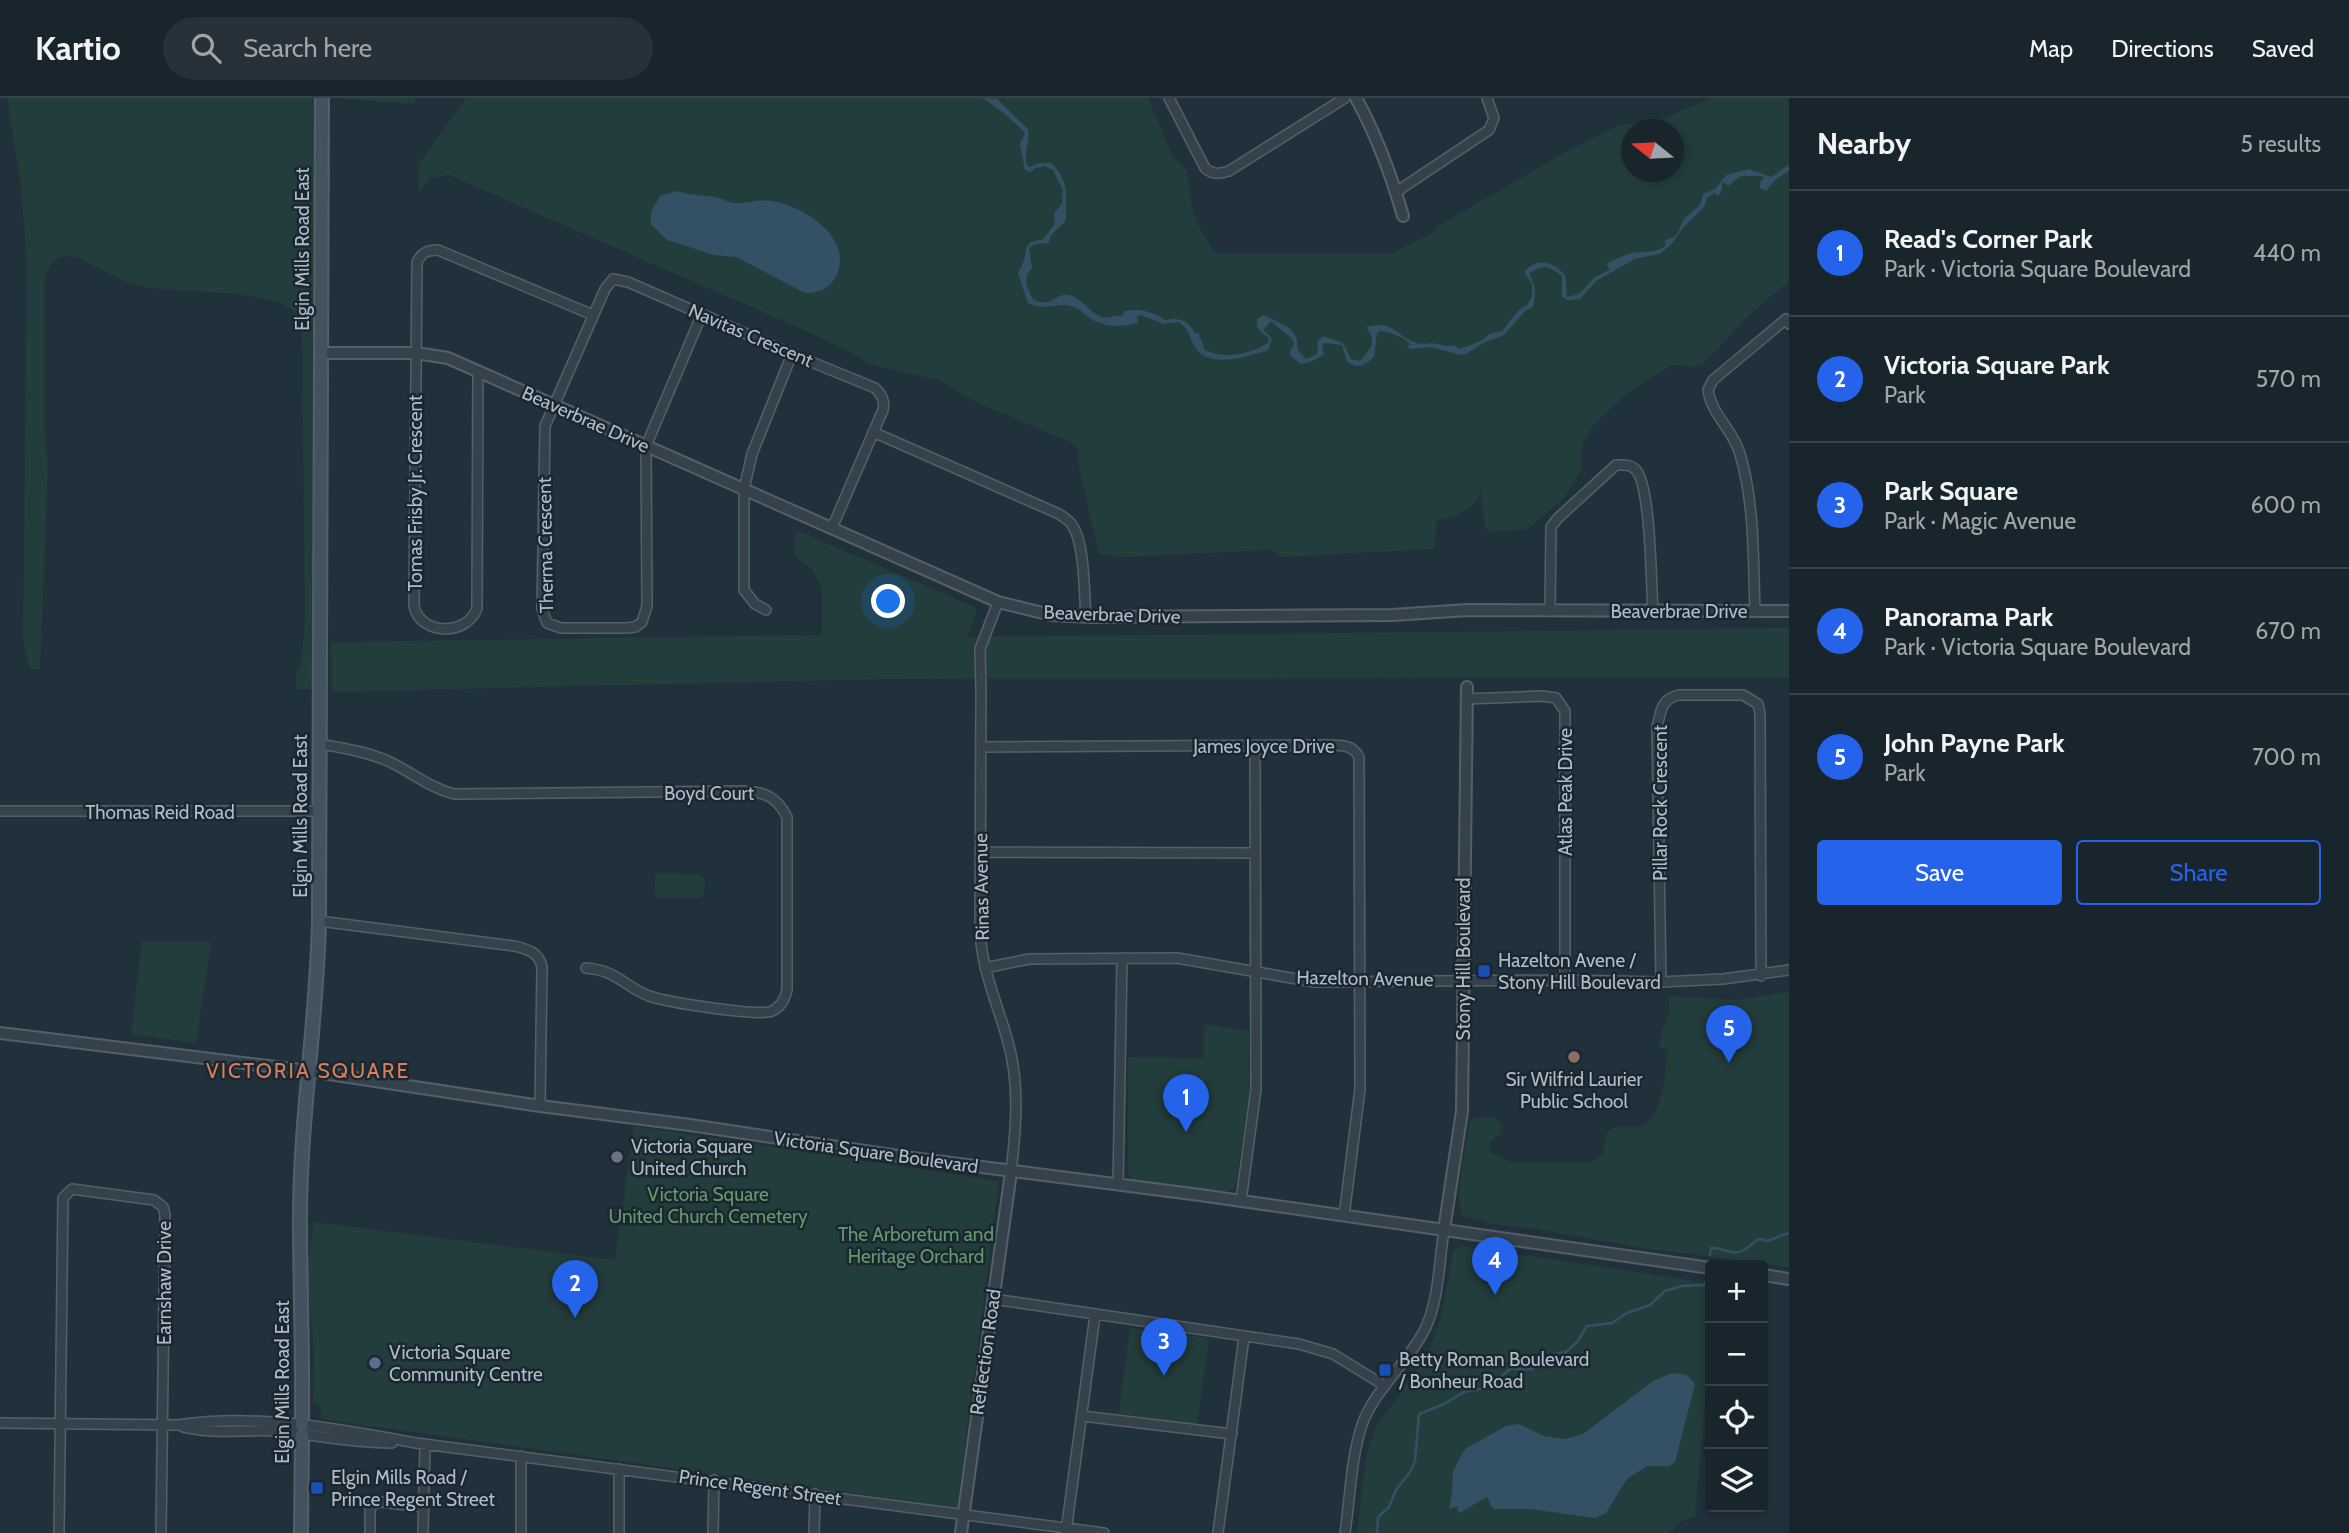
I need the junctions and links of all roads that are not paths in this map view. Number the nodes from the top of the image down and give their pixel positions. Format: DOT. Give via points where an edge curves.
graph roads {
  1 [pos="322,98"];
  2 [pos="1169,98"];
  3 [pos="1345,98"];
  4 [pos="1356,98"];
  5 [pos="1487,98"];
  6 [pos="1396,192"];
  7 [pos="1403,216"];
  8 [pos="702,314"];
  9 [pos="593,315"];
  10 [pos="1789,324"];
  11 [pos="321,353"];
  12 [pos="416,353"];
  13 [pos="792,354"];
  14 [pos="478,372"];
  15 [pos="553,405"];
  16 [pos="873,432"];
  17 [pos="646,446"];
  18 [pos="744,489"];
  19 [pos="832,528"];
  20 [pos="998,602"];
  21 [pos="766,610"];
  22 [pos="1550,611"];
  23 [pos="1653,611"];
  24 [pos="1755,611"];
  25 [pos="1789,611"];
  26 [pos="1086,617"];
  27 [pos="1466,693"];
  28 [pos="320,744"];
  29 [pos="1255,746"];
  30 [pos="981,747"];
  31 [pos="0,811"];
  32 [pos="319,811"];
  33 [pos="980,852"];
  34 [pos="1255,853"];
  35 [pos="319,921"];
  36 [pos="1122,958"];
  37 [pos="586,968"];
  38 [pos="985,968"];
  39 [pos="1789,970"];
  40 [pos="1256,971"];
  41 [pos="1761,975"];
  42 [pos="1565,979"];
  43 [pos="1463,980"];
  44 [pos="1360,981"];
  45 [pos="1661,982"];
  46 [pos="0,1033"];
  47 [pos="309,1071"];
  48 [pos="540,1106"];
  49 [pos="1011,1172"];
  50 [pos="1118,1185"];
  51 [pos="1241,1201"];
  52 [pos="1344,1216"];
  53 [pos="1444,1230"];
  54 [pos="1705,1267"];
  55 [pos="1768,1276"];
  56 [pos="1789,1279"];
  57 [pos="993,1299"];
  58 [pos="1095,1315"];
  59 [pos="1244,1337"];
  60 [pos="1385,1386"];
  61 [pos="1082,1416"];
  62 [pos="0,1423"];
  63 [pos="60,1423"];
  64 [pos="162,1425"];
  65 [pos="302,1430"];
  66 [pos="1232,1434"];
  67 [pos="421,1444"];
  68 [pos="521,1456"];
  69 [pos="620,1468"];
  70 [pos="714,1480"];
  71 [pos="815,1494"];
  72 [pos="423,1507"];
  73 [pos="963,1514"];
  74 [pos="1066,1531"];
  75 [pos="59,1533"];
  76 [pos="161,1533"];
  77 [pos="301,1533"];
  78 [pos="370,1533"];
  79 [pos="423,1533"];
  80 [pos="521,1533"];
  81 [pos="619,1533"];
  82 [pos="713,1533"];
  83 [pos="814,1533"];
  84 [pos="961,1533"];
  85 [pos="1104,1533"];
  86 [pos="1218,1533"];
  87 [pos="1345,1533"];
  1 -- 11 [label="main road, Elgin Mills Road East"];
  2 -- 3 [label="street" via="1205,168 1222,174"];
  4 -- 6 [label="street" via="1373,129"];
  5 -- 6 [label="street" via="1493,118 1489,130"];
  6 -- 7 [label="street"];
  8 -- 9 [label="street, Navitas Crescent" via="617,279 608,283"];
  8 -- 13 [label="street, Navitas Crescent"];
  8 -- 17 [label="street"];
  9 -- 12 [label="street" via="432,250 417,262"];
  9 -- 15 [label="street, Navitas Crescent"];
  10 -- 24 [label="street" via="1786,319 1713,380 1709,390 1739,449 1745,472"];
  11 -- 12 [label="street, Beaverbrae Drive"];
  11 -- 28 [label="main road, Elgin Mills Road East"];
  12 -- 14 [label="street, Beaverbrae Drive" via="448,358"];
  12 -- 14 [label="street, Tomas Frisby Jr. Crescent" via="414,606 419,620 429,627 467,625 477,608"];
  13 -- 16 [label="street, Navitas Crescent" via="875,388 884,404"];
  13 -- 18 [label="street" via="752,454"];
  14 -- 15 [label="street, Beaverbrae Drive"];
  15 -- 17 [label="street, Beaverbrae Drive"];
  15 -- 17 [label="street, Therma Crescent" via="544,434 542,609 547,623 626,628 642,622 647,606"];
  16 -- 19 [label="street, Navitas Crescent"];
  16 -- 26 [label="street" via="1067,520 1078,540"];
  17 -- 18 [label="street, Beaverbrae Drive"];
  18 -- 19 [label="street, Beaverbrae Drive"];
  18 -- 21 [label="street" via="744,590"];
  19 -- 20 [label="street, Beaverbrae Drive"];
  20 -- 26 [label="street, Beaverbrae Drive" via="1051,615"];
  20 -- 30 [label="street, Rinas Avenue" via="978,658"];
  22 -- 23 [label="street, Beaverbrae Drive"];
  22 -- 23 [label="street" via="1551,527 1616,465 1637,471 1646,498"];
  22 -- 26 [label="street, Beaverbrae Drive"];
  23 -- 24 [label="street, Beaverbrae Drive"];
  24 -- 25 [label="street, Beaverbrae Drive"];
  27 -- 42 [label="street, Atlas Peak Drive" via="1542,695 1556,698 1564,711"];
  27 -- 43 [label="street, Stony Hill Boulevard"];
  28 -- 32 [label="main road, Elgin Mills Road East"];
  28 -- 37 [label="street, Boyd Court" via="390,762 437,790 454,794 744,791 767,794 782,806 788,828 787,990 776,1009 737,1010 659,999 611,972"];
  29 -- 30 [label="street, James Joyce Drive"];
  29 -- 34 [label="street"];
  29 -- 44 [label="street, James Joyce Drive" via="1349,746 1359,757"];
  30 -- 33 [label="street, Rinas Avenue"];
  31 -- 32 [label="street, Thomas Reid Road"];
  32 -- 35 [label="main road, Elgin Mills Road East"];
  33 -- 34 [label="street"];
  33 -- 38 [label="street, Rinas Avenue"];
  34 -- 40 [label="street"];
  35 -- 47 [label="main road, Elgin Mills Road East"];
  35 -- 48 [label="street" via="531,950 541,967"];
  36 -- 38 [label="street, Hazelton Avenue" via="1029,959"];
  36 -- 40 [label="street, Hazelton Avenue" via="1177,958"];
  36 -- 50 [label="street"];
  38 -- 49 [label="street, Rinas Avenue" via="1013,1064 1016,1110"];
  39 -- 41 [label="street, Hazelton Avenue"];
  40 -- 44 [label="street, Hazelton Avenue" via="1314,982"];
  40 -- 51 [label="street" via="1256,1089"];
  41 -- 45 [label="street, Hazelton Avenue"];
  41 -- 45 [label="street, Pillar Rock Crescent" via="1758,706 1743,695 1679,695 1664,702 1657,727"];
  42 -- 43 [label="street, Hazelton Avenue"];
  42 -- 45 [label="street, Hazelton Avenue"];
  43 -- 44 [label="street, Hazelton Avenue"];
  43 -- 53 [label="street, Stony Hill Boulevard" via="1462,1111"];
  44 -- 52 [label="street, James Joyce Drive" via="1360,1089"];
  46 -- 47 [label="street, Victoria Square Boulevard"];
  47 -- 48 [label="street, Victoria Square Boulevard"];
  47 -- 65 [label="main road, Elgin Mills Road East" via="300,1219"];
  48 -- 49 [label="street, Victoria Square Boulevard"];
  49 -- 50 [label="street, Victoria Square Boulevard"];
  49 -- 57 [label="street, Reflection Road"];
  50 -- 51 [label="street, Victoria Square Boulevard"];
  51 -- 52 [label="street, Victoria Square Boulevard"];
  52 -- 53 [label="street, Victoria Square Boulevard"];
  53 -- 54 [label="street, Victoria Square Boulevard"];
  53 -- 60 [label="street" via="1429,1318"];
  55 -- 56 [label="street"];
  57 -- 58 [label="street"];
  57 -- 73 [label="street, Reflection Road"];
  58 -- 59 [label="street"];
  58 -- 61 [label="street"];
  59 -- 60 [label="street" via="1333,1354"];
  59 -- 66 [label="street"];
  60 -- 87 [label="street" via="1369,1410 1358,1440"];
  61 -- 66 [label="street"];
  61 -- 74 [label="street"];
  62 -- 63 [label="street, Prince Regent Street"];
  63 -- 64 [label="street, Prince Regent Street"];
  63 -- 64 [label="street, Earnshaw Drive" via="63,1198 72,1189 82,1189 154,1200 163,1207"];
  63 -- 75 [label="street"];
  64 -- 65 [label="street, Prince Regent Street" via="195,1430"];
  64 -- 76 [label="street"];
  65 -- 67 [label="street, Prince Regent Street" via="370,1443"];
  65 -- 77 [label="main road, Elgin Mills Road East"];
  66 -- 86 [label="street"];
  67 -- 68 [label="street, Prince Regent Street"];
  67 -- 72 [label="street"];
  68 -- 69 [label="street, Prince Regent Street"];
  68 -- 80 [label="street"];
  69 -- 70 [label="street, Prince Regent Street"];
  69 -- 81 [label="street"];
  70 -- 71 [label="street, Prince Regent Street"];
  70 -- 82 [label="street"];
  71 -- 73 [label="street, Prince Regent Street"];
  71 -- 83 [label="street"];
  72 -- 78 [label="street" via="373,1504"];
  72 -- 79 [label="street"];
  73 -- 74 [label="street, Prince Regent Street"];
  73 -- 84 [label="street, Reflection Road"];
  74 -- 85 [label="street, Prince Regent Street"];
}
